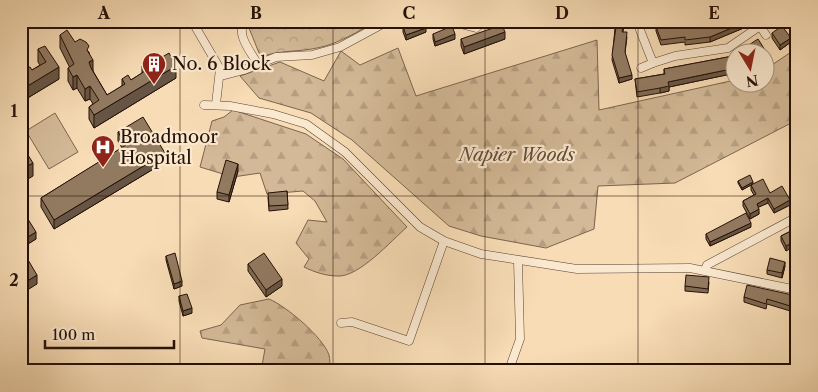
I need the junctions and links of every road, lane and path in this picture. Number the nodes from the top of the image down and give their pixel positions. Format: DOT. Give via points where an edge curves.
graph roads {
  1 [pos="192,21"];
  2 [pos="388,21"];
  3 [pos="449,21"];
  4 [pos="485,21"];
  5 [pos="640,21"];
  6 [pos="241,23"];
  7 [pos="758,24"];
  8 [pos="766,35"];
  9 [pos="257,63"];
  10 [pos="653,63"];
  11 [pos="641,68"];
  12 [pos="221,76"];
  13 [pos="216,104"];
  14 [pos="204,105"];
  15 [pos="797,217"];
  16 [pos="444,241"];
  17 [pos="518,260"];
  18 [pos="705,270"];
  19 [pos="797,290"];
  20 [pos="341,323"];
  21 [pos="509,370"];
  1 -- 12 [label="street" via="216,60"];
  2 -- 9 [label="street" via="340,47 312,55 276,57"];
  3 -- 4 [label="street" via="476,28"];
  5 -- 10 [label="street" via="640,30"];
  6 -- 9 [label="street" via="241,34"];
  7 -- 8 [label="street"];
  7 -- 10 [label="street" via="728,48 675,56"];
  9 -- 12 [label="street"];
  10 -- 11 [label="street"];
  12 -- 13 [label="street"];
  13 -- 14 [label="street"];
  13 -- 16 [label="street" via="273,114 306,124 344,152 420,227"];
  15 -- 18 [label="street" via="707,265"];
  16 -- 17 [label="street" via="481,254"];
  16 -- 20 [label="street" via="409,342 352,322"];
  17 -- 18 [label="street" via="577,269"];
  17 -- 21 [label="street" via="520,339"];
  18 -- 19 [label="street"];
}
